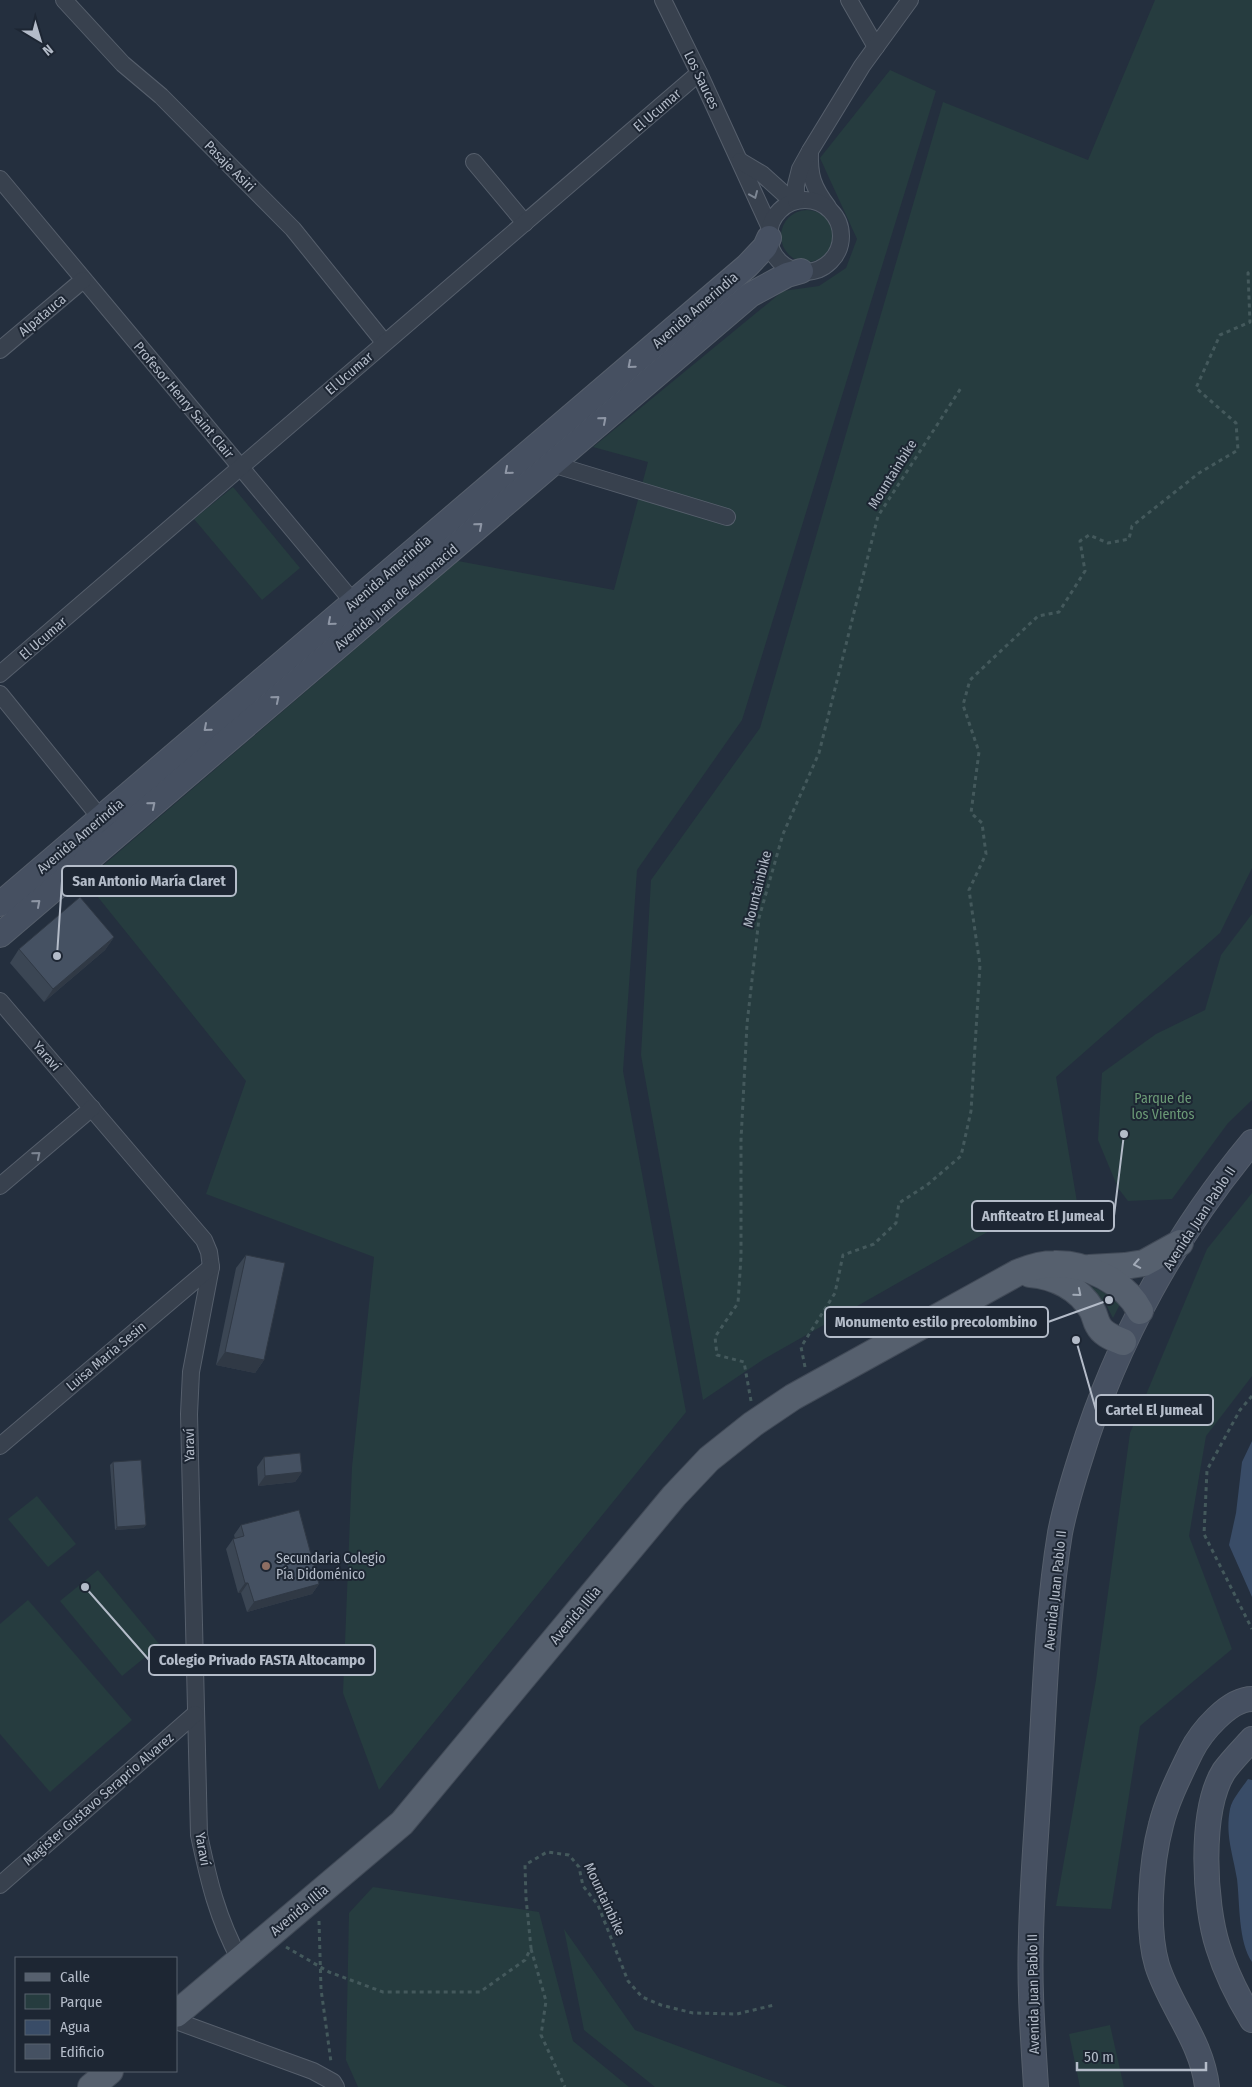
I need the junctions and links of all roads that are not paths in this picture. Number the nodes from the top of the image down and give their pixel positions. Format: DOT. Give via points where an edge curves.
graph roads {
  1 [pos="64,0"];
  2 [pos="662,0"];
  3 [pos="849,0"];
  4 [pos="910,0"];
  5 [pos="876,47"];
  6 [pos="700,73"];
  7 [pos="810,151"];
  8 [pos="740,161"];
  9 [pos="474,162"];
  10 [pos="0,179"];
  11 [pos="794,201"];
  12 [pos="828,208"];
  13 [pos="525,222"];
  14 [pos="769,233"];
  15 [pos="801,272"];
  16 [pos="83,280"];
  17 [pos="384,342"];
  18 [pos="0,350"];
  19 [pos="552,464"];
  20 [pos="241,466"];
  21 [pos="727,516"];
  22 [pos="354,602"];
  23 [pos="369,620"];
  24 [pos="0,674"];
  25 [pos="0,694"];
  26 [pos="108,827"];
  27 [pos="0,904"];
  28 [pos="0,935"];
  29 [pos="0,1001"];
  30 [pos="92,1108"];
  31 [pos="1252,1142"];
  32 [pos="0,1186"];
  33 [pos="1180,1243"];
  34 [pos="211,1267"];
  35 [pos="1083,1268"];
  36 [pos="1016,1273"];
  37 [pos="1140,1311"];
  38 [pos="1123,1342"];
  39 [pos="0,1446"];
  40 [pos="1252,1699"];
  41 [pos="195,1714"];
  42 [pos="1252,1739"];
  43 [pos="0,1885"];
  44 [pos="240,1960"];
  45 [pos="178,2012"];
  46 [pos="1252,2020"];
  47 [pos="178,2023"];
  48 [pos="109,2072"];
  49 [pos="335,2085"];
  50 [pos="91,2087"];
  51 [pos="1036,2087"];
  52 [pos="1207,2087"];
  1 -- 17 [label="street, Pasaje Asiri" via="123,64 161,96 293,229"];
  2 -- 6 [label="street, Los Sauces"];
  3 -- 5 [label="street"];
  4 -- 5 [label="street"];
  5 -- 7 [label="street"];
  6 -- 8 [label="street, Los Sauces"];
  6 -- 13 [label="street, El Ucumar"];
  7 -- 11 [label="street" via="800,169"];
  7 -- 12 [label="street" via="812,181"];
  8 -- 11 [label="street" via="762,174"];
  8 -- 14 [label="street, Los Sauces, one-way"];
  9 -- 13 [label="street"];
  10 -- 16 [label="street, Profesor Henry Saint Clair"];
  11 -- 12 [label="street" via="817,202"];
  11 -- 14 [label="street" via="780,209"];
  12 -- 15 [label="street" via="840,226 839,249 824,266"];
  13 -- 17 [label="street, El Ucumar"];
  14 -- 15 [label="street" via="771,248 783,264"];
  14 -- 22 [label="street, Avenida Amerindia, one-way" via="765,248 747,266"];
  19 -- 15 [label="street, Avenida Juan de Almonacid, one-way" via="750,295"];
  16 -- 18 [label="street, Alpatauca"];
  16 -- 20 [label="street, Profesor Henry Saint Clair"];
  17 -- 20 [label="street, El Ucumar"];
  19 -- 21 [label="street"];
  23 -- 19 [label="street, Avenida Juan de Almonacid, one-way"];
  20 -- 22 [label="street, Profesor Henry Saint Clair"];
  20 -- 24 [label="street, El Ucumar"];
  22 -- 23 [label="street, Profesor Henry Saint Clair"];
  22 -- 26 [label="street, Avenida Amerindia, one-way"];
  26 -- 23 [label="street, Avenida Juan de Almonacid, one-way"];
  25 -- 26 [label="street"];
  26 -- 27 [label="street, Avenida Amerindia"];
  28 -- 26 [label="street, Avenida Juan de Almonacid, one-way"];
  29 -- 30 [label="street, Yaraví"];
  32 -- 30 [label="street, one-way"];
  30 -- 34 [label="street, Yaraví" via="204,1240"];
  31 -- 33 [label="street, Avenida Juan Pablo II" via="1211,1195"];
  33 -- 35 [label="main road, Avenida Illia, one-way" via="1144,1263"];
  33 -- 37 [label="street, Avenida Juan Pablo II"];
  34 -- 39 [label="street, Luisa Maria Sesin"];
  34 -- 41 [label="street, Yaraví" via="191,1372 189,1414"];
  35 -- 36 [label="main road, Avenida Illia" via="1056,1263"];
  35 -- 37 [label="main road, Avenida Illia" via="1115,1282"];
  36 -- 38 [label="main road, one-way" via="1042,1275 1068,1285 1094,1312 1098,1326 1109,1337"];
  36 -- 44 [label="main road, Avenida Illia" via="810,1387 753,1424 710,1459 674,1496 402,1823"];
  37 -- 38 [label="street, Avenida Juan Pablo II"];
  38 -- 51 [label="street, Avenida Juan Pablo II" via="1088,1431 1073,1480 1053,1580 1030,1936"];
  40 -- 52 [label="street" via="1230,1706 1196,1744 1160,1825 1153,1873 1152,1934 1157,1964 1195,2042"];
  41 -- 43 [label="street, Magister Gustavo Seraprio Alvarez"];
  41 -- 44 [label="street, Yaraví" via="199,1835 220,1919"];
  42 -- 46 [label="street" via="1224,1771 1213,1796 1207,1830 1212,1923 1233,1986"];
  44 -- 45 [label="main road, Avenida Illia"];
  47 -- 49 [label="street" via="313,2071"];
  48 -- 50 [label="main road"];
}
